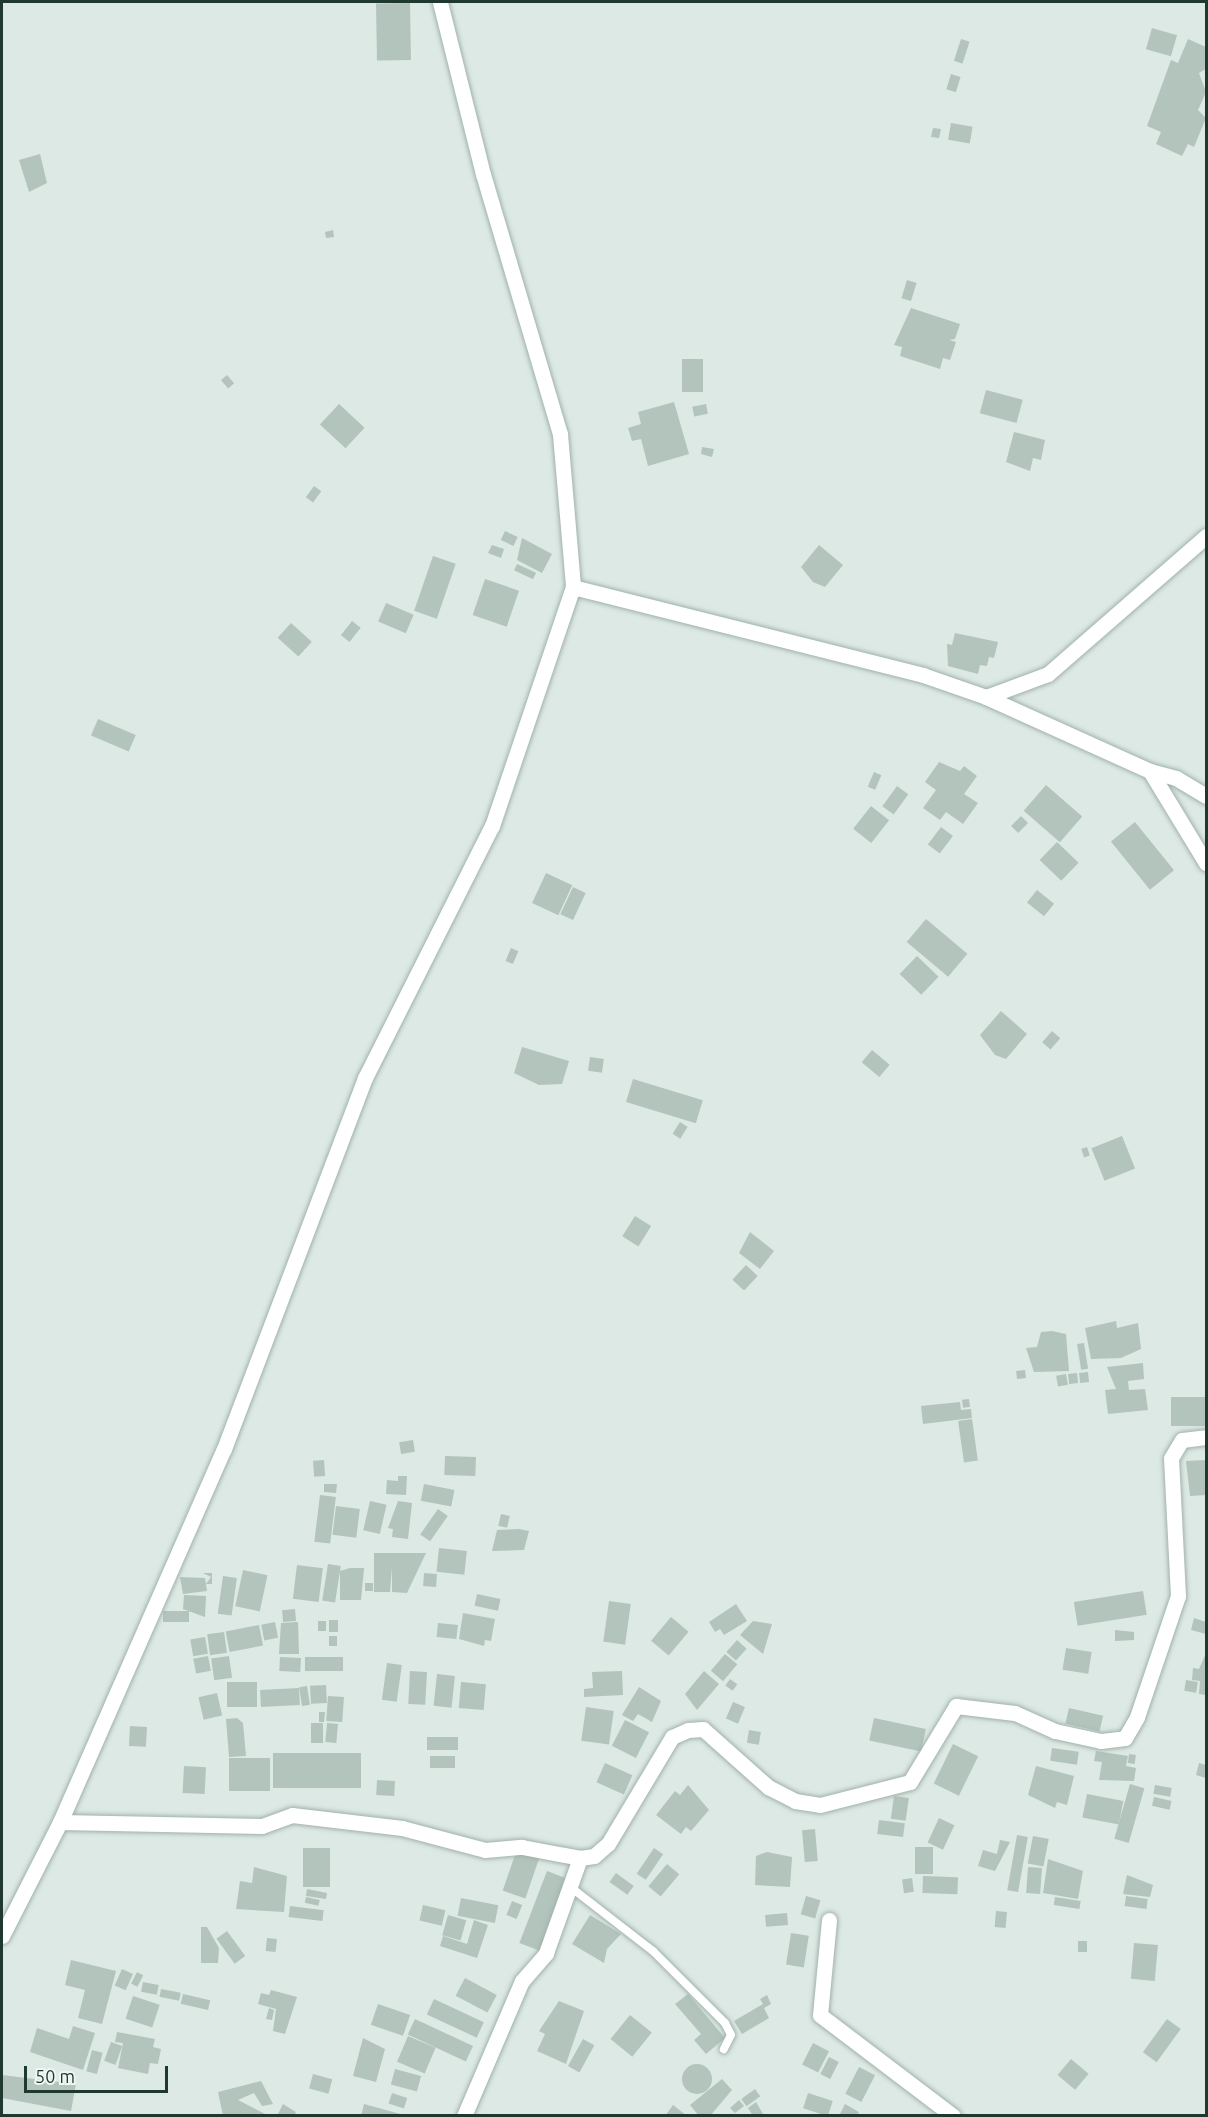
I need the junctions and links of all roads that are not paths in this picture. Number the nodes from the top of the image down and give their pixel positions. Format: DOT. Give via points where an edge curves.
graph roads {
  1 [pos="441,2"];
  2 [pos="1206,536"];
  3 [pos="573,587"];
  4 [pos="986,697"];
  5 [pos="1150,771"];
  6 [pos="1206,796"];
  7 [pos="1206,863"];
  8 [pos="1206,1437"];
  9 [pos="60,1822"];
  10 [pos="580,1858"];
  11 [pos="573,1889"];
  12 [pos="829,1920"];
  13 [pos="2,1936"];
  14 [pos="724,2049"];
  15 [pos="464,2115"];
  16 [pos="953,2115"];
  1 -- 3 [label="street" via="483,174 560,434"];
  2 -- 4 [label="street" via="1048,674"];
  3 -- 4 [label="street" via="922,675"];
  3 -- 9 [label="street" via="492,826 365,1078 224,1449"];
  4 -- 5 [label="street"];
  5 -- 6 [label="street" via="1176,778"];
  5 -- 7 [label="street"];
  8 -- 10 [label="street" via="1182,1440 1171,1458 1178,1596 1137,1717 1125,1738 1101,1741 1055,1731 1015,1713 956,1706 910,1782 820,1805 768,1787 703,1729 688,1730 672,1737 608,1844 594,1856"];
  9 -- 10 [label="street" via="262,1826 292,1815 402,1828 485,1850 522,1847"];
  9 -- 13 [label="street"];
  10 -- 11 [label="street"];
  11 -- 14 [label="lane" via="652,1951 725,2023 731,2035"];
  11 -- 15 [label="street" via="546,1953 522,1981 498,2029"];
  12 -- 16 [label="street" via="820,2015"];
}
